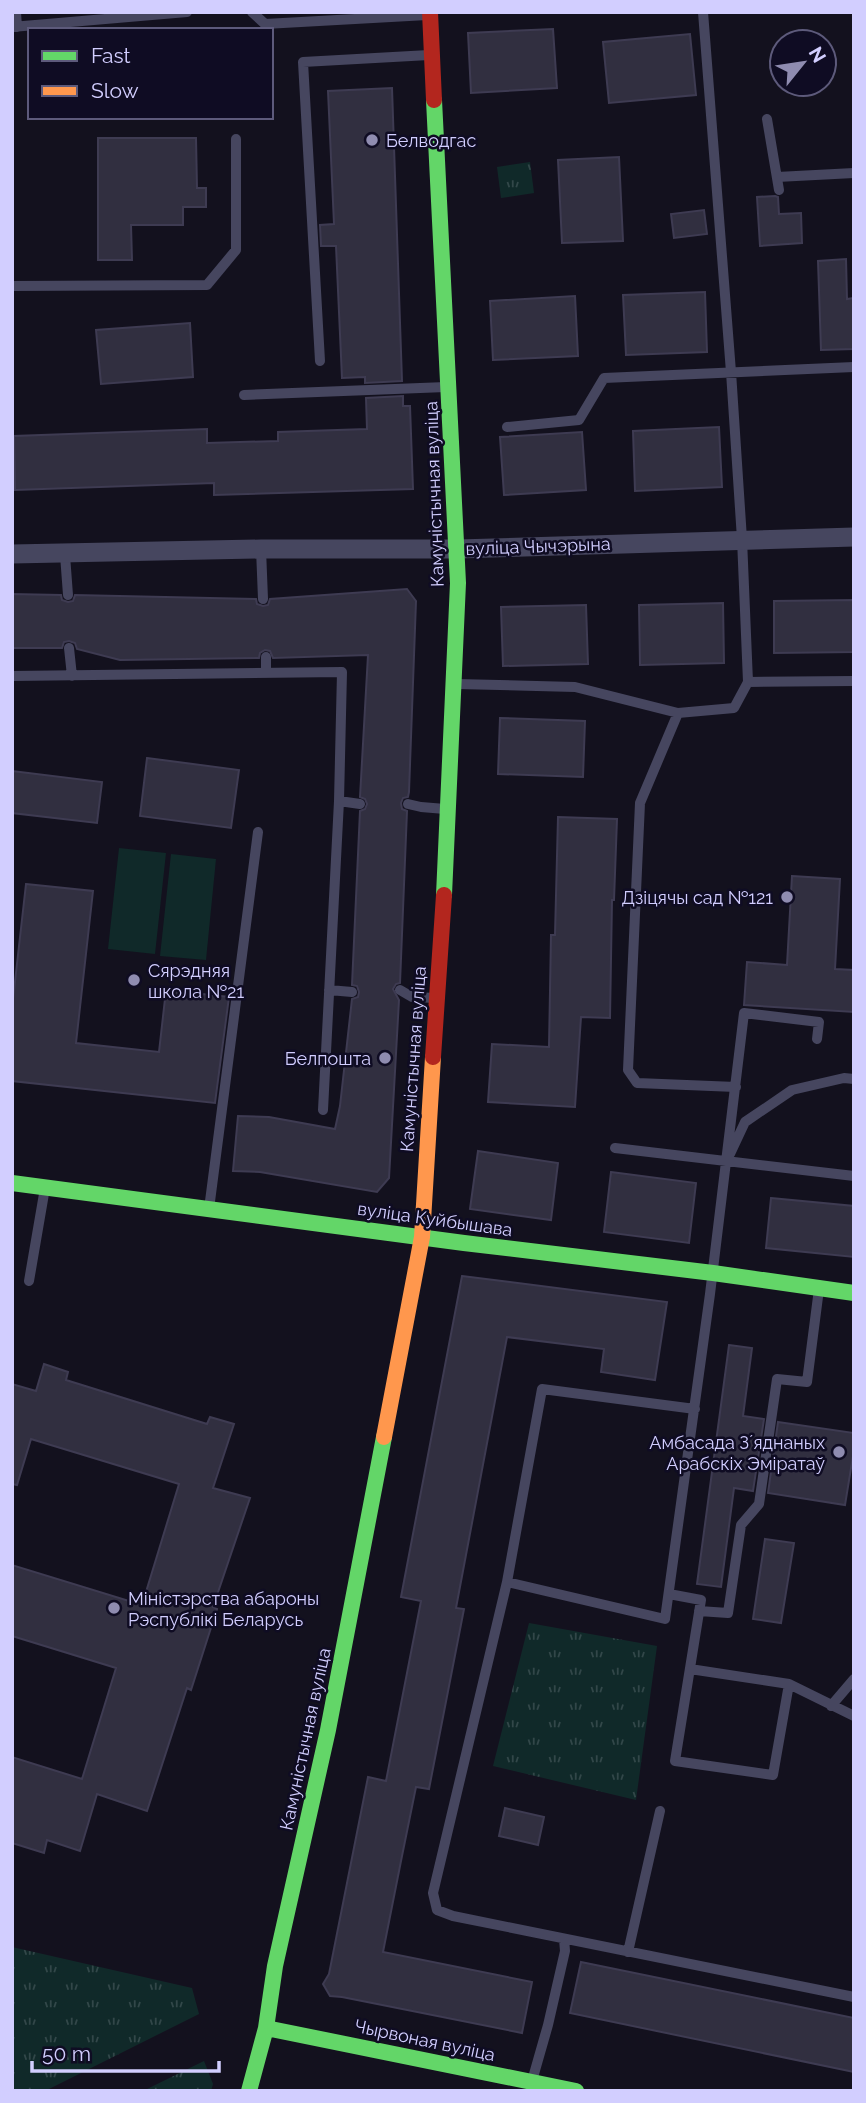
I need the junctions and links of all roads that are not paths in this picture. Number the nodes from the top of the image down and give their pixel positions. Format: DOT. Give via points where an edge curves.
graph roads {
  1 [pos="16,12"];
  2 [pos="187,12"];
  3 [pos="252,12"];
  4 [pos="703,12"];
  5 [pos="431,13"];
  6 [pos="15,27"];
  7 [pos="433,54"];
  8 [pos="767,119"];
  9 [pos="236,139"];
  10 [pos="854,173"];
  11 [pos="777,177"];
  12 [pos="779,190"];
  13 [pos="12,286"];
  14 [pos="320,361"];
  15 [pos="854,367"];
  16 [pos="731,372"];
  17 [pos="449,386"];
  18 [pos="244,395"];
  19 [pos="507,426"];
  20 [pos="854,537"];
  21 [pos="742,539"];
  22 [pos="261,549"];
  23 [pos="458,549"];
  24 [pos="12,554"];
  25 [pos="65,555"];
  26 [pos="68,595"];
  27 [pos="263,599"];
  28 [pos="69,648"];
  29 [pos="266,657"];
  30 [pos="266,673"];
  31 [pos="12,676"];
  32 [pos="72,676"];
  33 [pos="854,681"];
  34 [pos="748,682"];
  35 [pos="453,684"];
  36 [pos="678,713"];
  37 [pos="339,801"];
  38 [pos="360,804"];
  39 [pos="408,804"];
  40 [pos="449,809"];
  41 [pos="258,832"];
  42 [pos="330,990"];
  43 [pos="400,990"];
  44 [pos="352,992"];
  45 [pos="436,998"];
  46 [pos="817,1040"];
  47 [pos="854,1079"];
  48 [pos="736,1087"];
  49 [pos="324,1111"];
  50 [pos="615,1148"];
  51 [pos="727,1161"];
  52 [pos="854,1176"];
  53 [pos="12,1183"];
  54 [pos="45,1188"];
  55 [pos="209,1209"];
  56 [pos="422,1237"];
  57 [pos="713,1273"];
  58 [pos="29,1281"];
  59 [pos="819,1288"];
  60 [pos="854,1293"];
  61 [pos="695,1409"];
  62 [pos="507,1582"];
  63 [pos="669,1594"];
  64 [pos="699,1611"];
  65 [pos="690,1669"];
  66 [pos="854,1679"];
  67 [pos="789,1684"];
  68 [pos="831,1706"];
  69 [pos="854,1716"];
  70 [pos="660,1811"];
  71 [pos="564,1939"];
  72 [pos="628,1952"];
  73 [pos="854,1997"];
  74 [pos="266,2028"];
  75 [pos="532,2082"];
  76 [pos="502,2083"];
  77 [pos="249,2091"];
  78 [pos="576,2091"];
  1 -- 6 [label="lane"];
  2 -- 6 [label="lane"];
  3 -- 5 [label="lane" via="265,24"];
  4 -- 16 [label="lane"];
  5 -- 7 [label="street, Камуністычная вуліца"];
  7 -- 14 [label="lane" via="303,62"];
  7 -- 17 [label="street, Камуністычная вуліца"];
  8 -- 11 [label="lane"];
  9 -- 13 [label="lane" via="236,250 207,285"];
  10 -- 11 [label="lane"];
  11 -- 12 [label="lane"];
  15 -- 16 [label="lane"];
  16 -- 19 [label="lane" via="604,378 579,420"];
  16 -- 21 [label="lane"];
  17 -- 18 [label="lane"];
  17 -- 23 [label="street, Камуністычная вуліца"];
  20 -- 21 [label="street, вуліца Чычэрына"];
  21 -- 23 [label="street, вуліца Чычэрына"];
  21 -- 34 [label="lane"];
  22 -- 23 [label="street, вуліца Чычэрына"];
  22 -- 25 [label="street, вуліца Чычэрына"];
  22 -- 27 [label="lane"];
  23 -- 35 [label="street, Камуністычная вуліца"];
  24 -- 25 [label="street, вуліца Чычэрына"];
  25 -- 26 [label="lane"];
  28 -- 32 [label="lane"];
  29 -- 30 [label="lane"];
  30 -- 32 [label="lane"];
  30 -- 37 [label="lane" via="342,672"];
  31 -- 32 [label="lane"];
  33 -- 34 [label="lane"];
  34 -- 36 [label="lane" via="734,708"];
  35 -- 36 [label="lane" via="575,687"];
  35 -- 40 [label="street, Камуністычная вуліца"];
  36 -- 48 [label="lane" via="640,803 628,1070 637,1083"];
  37 -- 38 [label="lane"];
  37 -- 42 [label="lane"];
  39 -- 40 [label="lane"];
  40 -- 45 [label="street, Камуністычная вуліца"];
  41 -- 55 [label="lane"];
  42 -- 44 [label="lane"];
  42 -- 49 [label="lane"];
  43 -- 45 [label="lane" via="412,997"];
  45 -- 56 [label="street, Камуністычная вуліца"];
  46 -- 48 [label="lane" via="819,1022 744,1013"];
  47 -- 51 [label="lane" via="792,1090 745,1122"];
  48 -- 51 [label="lane"];
  50 -- 51 [label="lane"];
  51 -- 52 [label="lane"];
  51 -- 57 [label="lane"];
  53 -- 54 [label="street, вуліца Куйбышава"];
  54 -- 55 [label="street, вуліца Куйбышава"];
  54 -- 58 [label="lane"];
  55 -- 56 [label="street, вуліца Куйбышава"];
  56 -- 57 [label="street, вуліца Куйбышава"];
  56 -- 74 [label="street, Камуністычная вуліца"];
  57 -- 59 [label="street, вуліца Куйбышава"];
  57 -- 61 [label="lane"];
  59 -- 60 [label="street, вуліца Куйбышава"];
  59 -- 64 [label="lane" via="807,1382 777,1379 759,1504 741,1525 728,1613"];
  61 -- 62 [label="lane" via="542,1389"];
  61 -- 63 [label="lane"];
  62 -- 63 [label="lane" via="665,1619"];
  62 -- 71 [label="lane" via="433,1893 437,1910 453,1916"];
  63 -- 64 [label="lane" via="701,1600"];
  64 -- 65 [label="lane"];
  65 -- 67 [label="lane"];
  65 -- 67 [label="lane" via="675,1761 773,1776"];
  66 -- 68 [label="lane"];
  67 -- 68 [label="lane"];
  68 -- 69 [label="lane"];
  70 -- 72 [label="lane"];
  71 -- 72 [label="lane"];
  71 -- 75 [label="lane" via="565,1951"];
  72 -- 73 [label="lane"];
  74 -- 76 [label="street, Чырвоная вуліца"];
  74 -- 77 [label="street, Камуністычная вуліца"];
  75 -- 76 [label="street, Чырвоная вуліца"];
  75 -- 78 [label="street, Чырвоная вуліца"];
}
